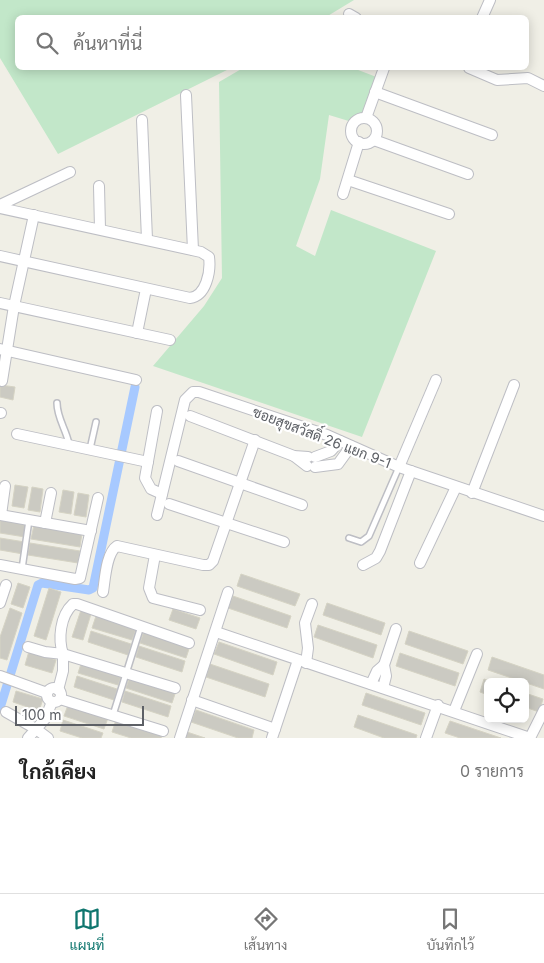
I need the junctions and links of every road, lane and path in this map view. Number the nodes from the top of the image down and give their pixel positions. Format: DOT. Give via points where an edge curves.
graph roads {
  1 [pos="490,0"];
  2 [pos="483,15"];
  3 [pos="383,70"];
  4 [pos="474,70"];
  5 [pos="544,86"];
  6 [pos="375,92"];
  7 [pos="186,95"];
  8 [pos="366,118"];
  9 [pos="142,120"];
  10 [pos="492,135"];
  11 [pos="374,140"];
  12 [pos="359,142"];
  13 [pos="70,172"];
  14 [pos="468,174"];
  15 [pos="348,180"];
  16 [pos="99,186"];
  17 [pos="343,194"];
  18 [pos="0,207"];
  19 [pos="449,214"];
  20 [pos="34,215"];
  21 [pos="100,229"];
  22 [pos="147,239"];
  23 [pos="193,250"];
  24 [pos="0,256"];
  25 [pos="24,261"];
  26 [pos="146,288"];
  27 [pos="0,302"];
  28 [pos="14,306"];
  29 [pos="137,333"];
  30 [pos="170,340"];
  31 [pos="3,350"];
  32 [pos="136,380"];
  33 [pos="436,380"];
  34 [pos="2,381"];
  35 [pos="514,385"];
  36 [pos="57,403"];
  37 [pos="157,411"];
  38 [pos="190,416"];
  39 [pos="96,422"];
  40 [pos="17,434"];
  41 [pos="255,440"];
  42 [pos="340,441"];
  43 [pos="69,445"];
  44 [pos="351,446"];
  45 [pos="90,449"];
  46 [pos="314,460"];
  47 [pos="178,461"];
  48 [pos="148,462"];
  49 [pos="399,467"];
  50 [pos="411,471"];
  51 [pos="240,483"];
  52 [pos="5,486"];
  53 [pos="456,487"];
  54 [pos="51,492"];
  55 [pos="472,493"];
  56 [pos="162,494"];
  57 [pos="98,498"];
  58 [pos="169,504"];
  59 [pos="302,505"];
  60 [pos="0,515"];
  61 [pos="157,515"];
  62 [pos="544,516"];
  63 [pos="29,520"];
  64 [pos="227,522"];
  65 [pos="45,523"];
  66 [pos="92,531"];
  67 [pos="350,538"];
  68 [pos="284,542"];
  69 [pos="156,555"];
  70 [pos="420,564"];
  71 [pos="0,565"];
  72 [pos="363,565"];
  73 [pos="22,569"];
  74 [pos="6,585"];
  75 [pos="102,592"];
  76 [pos="228,592"];
  77 [pos="0,603"];
  78 [pos="312,604"];
  79 [pos="200,610"];
  80 [pos="141,626"];
  81 [pos="396,629"];
  82 [pos="216,632"];
  83 [pos="189,643"];
  84 [pos="28,647"];
  85 [pos="63,654"];
  86 [pos="477,654"];
  87 [pos="302,662"];
  88 [pos="384,665"];
  89 [pos="126,671"];
  90 [pos="0,676"];
  91 [pos="371,684"];
  92 [pos="175,688"];
  93 [pos="383,688"];
  94 [pos="54,696"];
  95 [pos="192,700"];
  96 [pos="438,705"];
  97 [pos="544,710"];
  98 [pos="454,711"];
  99 [pos="6,712"];
  100 [pos="113,716"];
  101 [pos="36,729"];
  102 [pos="163,732"];
  103 [pos="273,733"];
  104 [pos="28,738"];
  105 [pos="48,738"];
  106 [pos="180,738"];
  107 [pos="426,738"];
  108 [pos="530,738"];
  1 -- 2 [label="street"];
  3 -- 6 [label="street"];
  4 -- 5 [label="street" via="497,80 528,78"];
  6 -- 8 [label="street"];
  6 -- 10 [label="street"];
  7 -- 23 [label="street"];
  8 -- 11 [label="street" via="376,125"];
  8 -- 12 [label="street" via="353,125 353,137"];
  9 -- 22 [label="street"];
  11 -- 12 [label="street"];
  11 -- 14 [label="street"];
  12 -- 15 [label="street"];
  13 -- 18 [label="street"];
  15 -- 17 [label="street"];
  15 -- 19 [label="street"];
  16 -- 21 [label="street"];
  18 -- 20 [label="street"];
  20 -- 21 [label="street"];
  20 -- 25 [label="street"];
  21 -- 22 [label="street"];
  22 -- 23 [label="street"];
  23 -- 26 [label="street" via="209,257 201,294 190,298"];
  24 -- 25 [label="street"];
  25 -- 26 [label="street"];
  25 -- 28 [label="street"];
  26 -- 29 [label="street"];
  27 -- 28 [label="street"];
  28 -- 29 [label="street"];
  28 -- 31 [label="street"];
  29 -- 30 [label="street"];
  31 -- 32 [label="street"];
  31 -- 34 [label="street"];
  33 -- 49 [label="street"];
  35 -- 55 [label="street"];
  36 -- 43 [label="lane" via="57,414 65,426"];
  37 -- 48 [label="street"];
  38 -- 41 [label="street"];
  39 -- 45 [label="lane"];
  40 -- 43 [label="street"];
  41 -- 46 [label="street" via="294,456"];
  41 -- 51 [label="street"];
  42 -- 44 [label="street, ซอยสุขสวัสดิ์ 26 แยก 9-1"];
  42 -- 46 [label="street"];
  42 -- 56 [label="street, ซอยสุขสวัสดิ์ 26 แยก 9-1" via="229,401 193,392 185,400"];
  43 -- 45 [label="street"];
  44 -- 46 [label="street" via="338,464 326,466"];
  44 -- 49 [label="street, ซอยสุขสวัสดิ์ 26 แยก 9-1"];
  45 -- 48 [label="street"];
  47 -- 51 [label="street"];
  48 -- 56 [label="street" via="147,485"];
  49 -- 50 [label="street, ซอยสุขสวัสดิ์ 26 แยก 9-1"];
  49 -- 67 [label="lane" via="370,536 361,542"];
  50 -- 53 [label="street, ซอยสุขสวัสดิ์ 26 แยก 9-1"];
  50 -- 72 [label="street" via="380,551 376,558"];
  51 -- 59 [label="street"];
  51 -- 64 [label="street"];
  52 -- 60 [label="street"];
  53 -- 55 [label="street, ซอยสุขสวัสดิ์ 26 แยก 9-1"];
  53 -- 70 [label="street"];
  54 -- 65 [label="street"];
  55 -- 62 [label="street, ซอยสุขสวัสดิ์ 26 แยก 9-1"];
  56 -- 61 [label="street, ซอยสุขสวัสดิ์ 26 แยก 9-1"];
  57 -- 66 [label="street"];
  58 -- 64 [label="street"];
  60 -- 63 [label="street"];
  63 -- 65 [label="street"];
  63 -- 73 [label="lane"];
  64 -- 68 [label="street"];
  64 -- 69 [label="street" via="216,555 209,565"];
  65 -- 66 [label="street"];
  66 -- 73 [label="street" via="80,578"];
  69 -- 75 [label="street" via="121,545 113,548"];
  69 -- 79 [label="street" via="150,588 153,598"];
  71 -- 73 [label="street"];
  74 -- 77 [label="street"];
  76 -- 82 [label="street"];
  78 -- 87 [label="street" via="305,624 308,648"];
  80 -- 83 [label="street"];
  80 -- 85 [label="street" via="73,604 67,612 59,638"];
  80 -- 89 [label="lane"];
  81 -- 88 [label="street"];
  82 -- 87 [label="street"];
  82 -- 95 [label="street"];
  84 -- 85 [label="street"];
  85 -- 89 [label="street"];
  85 -- 94 [label="street" via="63,671"];
  86 -- 98 [label="street"];
  87 -- 91 [label="street"];
  87 -- 103 [label="street"];
  88 -- 91 [label="street"];
  88 -- 93 [label="street"];
  89 -- 92 [label="street"];
  89 -- 100 [label="lane"];
  90 -- 94 [label="street"];
  91 -- 93 [label="street"];
  93 -- 96 [label="street"];
  94 -- 100 [label="street"];
  94 -- 101 [label="street" via="45,719"];
  95 -- 103 [label="street"];
  95 -- 106 [label="street"];
  96 -- 98 [label="street"];
  96 -- 107 [label="street"];
  97 -- 108 [label="street"];
  98 -- 108 [label="street"];
  99 -- 101 [label="street"];
  100 -- 102 [label="street"];
  101 -- 104 [label="street"];
  101 -- 105 [label="street"];
}
